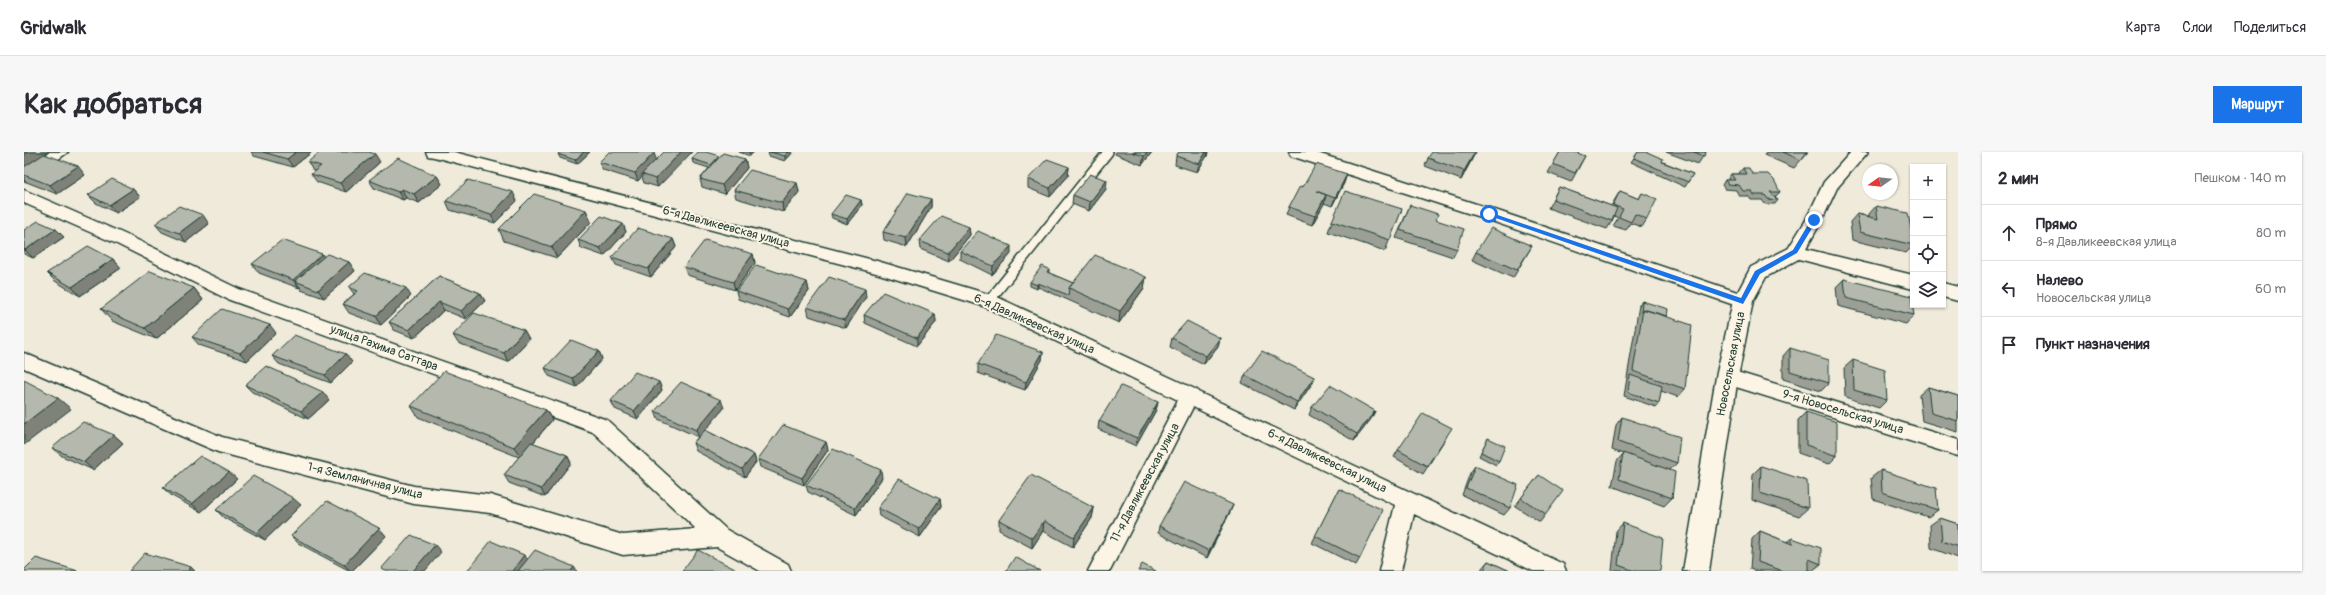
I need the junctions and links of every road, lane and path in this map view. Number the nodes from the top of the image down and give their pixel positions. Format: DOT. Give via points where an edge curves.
graph roads {
  1 [pos="60,152"];
  2 [pos="434,152"];
  3 [pos="1108,152"];
  4 [pos="1296,152"];
  5 [pos="1860,152"];
  6 [pos="24,176"];
  7 [pos="24,196"];
  8 [pos="1795,252"];
  9 [pos="1910,281"];
  10 [pos="1946,291"];
  11 [pos="1958,294"];
  12 [pos="989,301"];
  13 [pos="1743,301"];
  14 [pos="24,360"];
  15 [pos="1727,376"];
  16 [pos="1190,395"];
  17 [pos="1958,448"];
  18 [pos="1408,500"];
  19 [pos="719,537"];
  20 [pos="780,571"];
  21 [pos="1099,571"];
  22 [pos="1390,571"];
  23 [pos="1555,571"];
  24 [pos="1696,571"];
  1 -- 6 [label="street"];
  2 -- 12 [label="street, 6-я Давликеевская улица" via="877,267"];
  3 -- 12 [label="lane"];
  4 -- 13 [label="street" via="1489,214"];
  5 -- 8 [label="street" via="1830,186"];
  7 -- 19 [label="street, улица Рахима Саттара" via="123,240 233,294 600,426"];
  8 -- 9 [label="street"];
  8 -- 13 [label="street, Новосельская улица" via="1758,272"];
  10 -- 11 [label="street"];
  12 -- 16 [label="street, 6-я Давликеевская улица"];
  13 -- 15 [label="street, Новосельская улица"];
  14 -- 19 [label="street, 1-я Земляничная улица" via="218,444 407,494 490,504 623,545"];
  15 -- 17 [label="street, 9-я Новосельская улица"];
  15 -- 24 [label="street, Новосельская улица"];
  16 -- 18 [label="street, 6-я Давликеевская улица"];
  16 -- 21 [label="street, 11-я Давликеевская улица"];
  18 -- 22 [label="street"];
  18 -- 23 [label="street, 6-я Давликеевская улица"];
  19 -- 20 [label="street, улица Рахима Саттара"];
}
